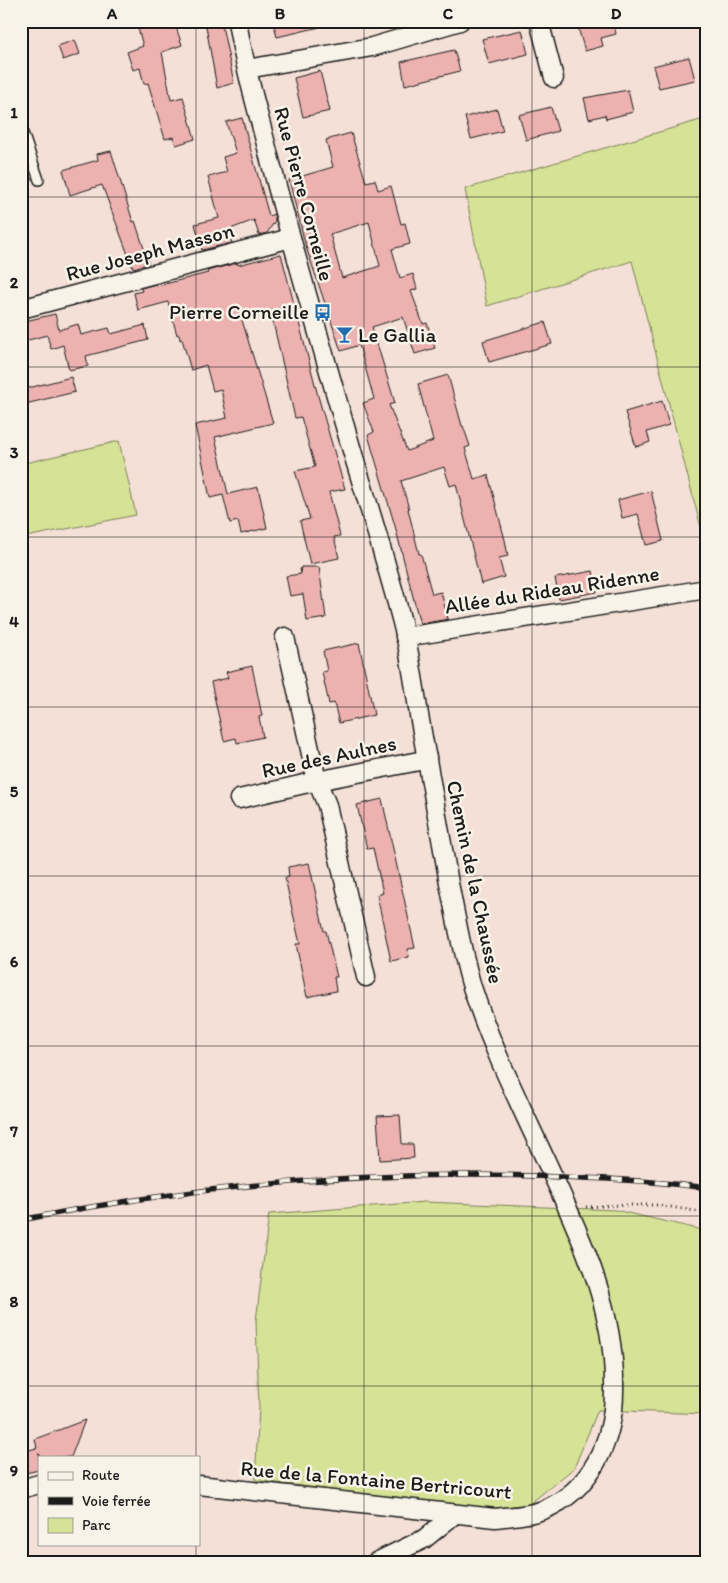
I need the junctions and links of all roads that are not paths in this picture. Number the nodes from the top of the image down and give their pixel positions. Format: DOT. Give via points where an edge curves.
graph roads {
  1 [pos="237,21"];
  2 [pos="460,21"];
  3 [pos="539,21"];
  4 [pos="247,70"];
  5 [pos="554,78"];
  6 [pos="21,127"];
  7 [pos="39,180"];
  8 [pos="290,238"];
  9 [pos="21,309"];
  10 [pos="707,589"];
  11 [pos="285,637"];
  12 [pos="405,637"];
  13 [pos="427,757"];
  14 [pos="317,781"];
  15 [pos="239,799"];
  16 [pos="366,977"];
  17 [pos="544,1155"];
  18 [pos="38,1484"];
  19 [pos="200,1485"];
  20 [pos="21,1489"];
  21 [pos="455,1514"];
  22 [pos="376,1562"];
  1 -- 4 [label="street, Rue Pierre Corneille"];
  2 -- 4 [label="street" via="372,47"];
  3 -- 5 [label="street"];
  4 -- 8 [label="street, Rue Pierre Corneille"];
  6 -- 7 [label="lane"];
  8 -- 9 [label="street, Rue Joseph Masson"];
  8 -- 12 [label="street, Rue Pierre Corneille"];
  10 -- 12 [label="street, Allée du Rideau Ridenne"];
  11 -- 14 [label="street"];
  12 -- 13 [label="street, Chemin de la Chaussée"];
  13 -- 14 [label="street, Rue des Aulnes"];
  13 -- 17 [label="street, Chemin de la Chaussée" via="456,919 472,985 494,1047"];
  14 -- 15 [label="street, Rue des Aulnes"];
  14 -- 16 [label="street" via="327,806"];
  17 -- 21 [label="street, Rue de la Fontaine Bertricourt" via="569,1208 602,1296 613,1361 612,1418 605,1445 594,1467 577,1488 560,1500 522,1516 495,1518"];
  18 -- 20 [label="street"];
  19 -- 21 [label="street, Rue de la Fontaine Bertricourt"];
  21 -- 22 [label="street" via="424,1539"];
}
